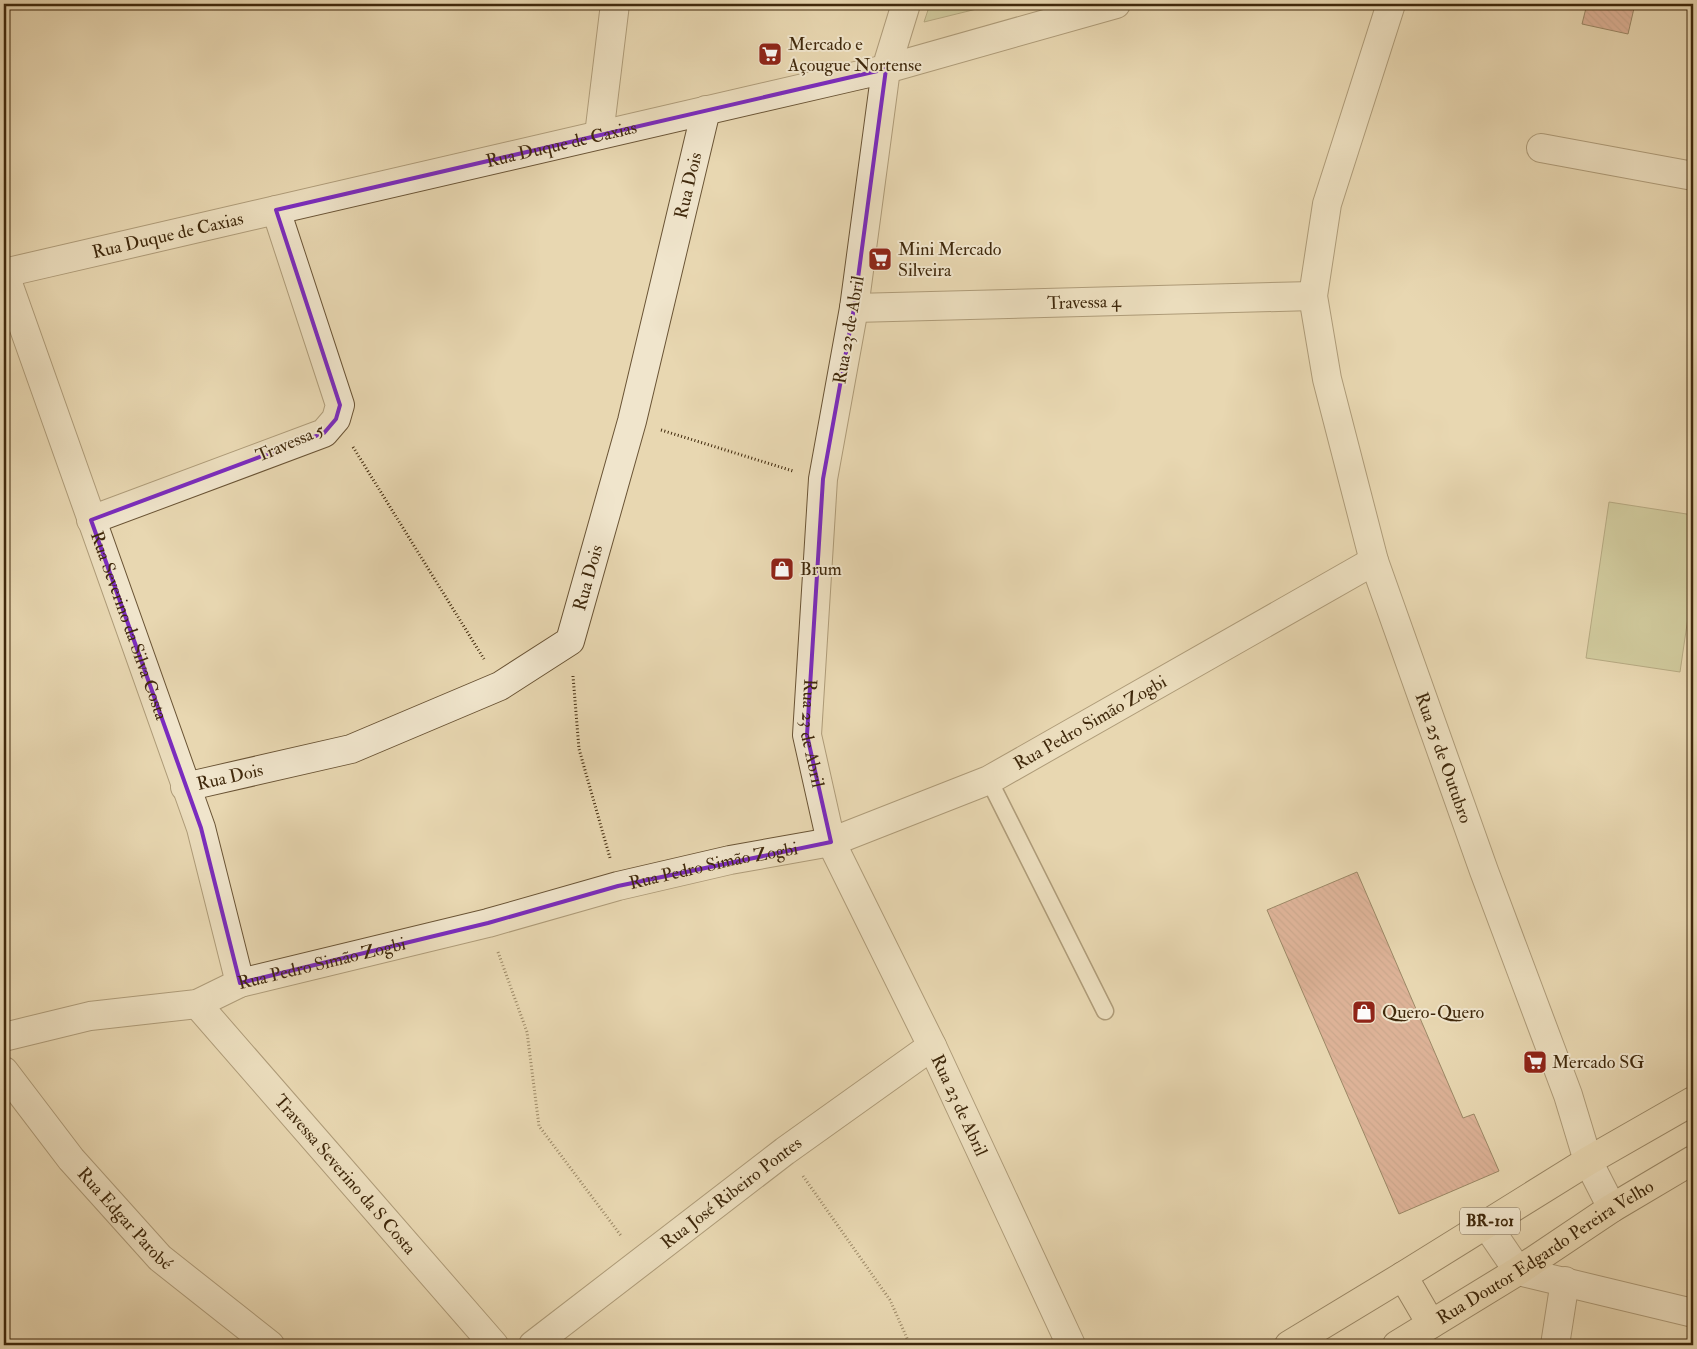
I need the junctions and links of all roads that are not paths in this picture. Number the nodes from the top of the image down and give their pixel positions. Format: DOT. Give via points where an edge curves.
graph roads {
  1 [pos="615,4"];
  2 [pos="906,4"];
  3 [pos="1116,4"];
  4 [pos="1391,4"];
  5 [pos="886,68"];
  6 [pos="706,110"];
  7 [pos="599,135"];
  8 [pos="1541,148"];
  9 [pos="1693,176"];
  10 [pos="276,210"];
  11 [pos="4,272"];
  12 [pos="1314,296"];
  13 [pos="854,308"];
  14 [pos="91,520"];
  15 [pos="1374,561"];
  16 [pos="989,780"];
  17 [pos="185,787"];
  18 [pos="831,842"];
  19 [pos="240,983"];
  20 [pos="197,1004"];
  21 [pos="1106,1010"];
  22 [pos="4,1037"];
  23 [pos="932,1046"];
  24 [pos="4,1071"];
  25 [pos="1693,1101"];
  26 [pos="1693,1160"];
  27 [pos="1588,1161"];
  28 [pos="1612,1208"];
  29 [pos="1486,1224"];
  30 [pos="1518,1270"];
  31 [pos="1403,1276"];
  32 [pos="1565,1281"];
  33 [pos="1693,1313"];
  34 [pos="1431,1324"];
  35 [pos="270,1345"];
  36 [pos="494,1345"];
  37 [pos="534,1345"];
  38 [pos="1071,1345"];
  39 [pos="1289,1345"];
  40 [pos="1397,1345"];
  41 [pos="1555,1345"];
  1 -- 7 [label="street"];
  2 -- 5 [label="street, Rua 23 de Abril"];
  3 -- 5 [label="street, Rua Duque de Caxias"];
  4 -- 12 [label="street, Rua 25 de Outubro" via="1327,204"];
  5 -- 6 [label="street, Rua Duque de Caxias"];
  5 -- 13 [label="street, Rua 23 de Abril"];
  6 -- 7 [label="street, Rua Duque de Caxias"];
  6 -- 17 [label="street, Rua Dois" via="632,421 570,641 500,686 351,749"];
  7 -- 10 [label="street, Rua Duque de Caxias"];
  8 -- 9 [label="street"];
  10 -- 11 [label="street, Rua Duque de Caxias"];
  10 -- 14 [label="street, Travessa 5" via="340,405 336,419 324,432"];
  11 -- 14 [label="street, Rua Severino da Silva Costa"];
  12 -- 13 [label="street, Travessa 4"];
  12 -- 15 [label="street, Rua 25 de Outubro" via="1327,379"];
  13 -- 18 [label="street, Rua 23 de Abril" via="823,480 807,735"];
  14 -- 17 [label="street, Rua Severino da Silva Costa"];
  15 -- 16 [label="street, Rua Pedro Simão Zogbi"];
  15 -- 27 [label="street, Rua 25 de Outubro" via="1484,872 1568,1095"];
  16 -- 18 [label="street, Rua Pedro Simão Zogbi"];
  16 -- 21 [label="lane"];
  17 -- 19 [label="street, Rua Severino da Silva Costa" via="201,828"];
  18 -- 19 [label="street, Rua Pedro Simão Zogbi" via="730,860 618,886 488,923"];
  18 -- 23 [label="street, Rua 23 de Abril"];
  19 -- 20 [label="street, Rua Pedro Simão Zogbi"];
  20 -- 22 [label="street, Rua Pedro Simão Zogbi" via="90,1016"];
  20 -- 36 [label="street, Travessa Severino da S Costa"];
  23 -- 37 [label="street, Rua José Ribeiro Pontes" via="785,1151"];
  23 -- 38 [label="street, Rua 23 de Abril"];
  24 -- 35 [label="street, Rua Edgar Parobé" via="71,1159 160,1258"];
  25 -- 27 [label="main road, BR-101"];
  26 -- 28 [label="main road, Rua Doutor Edgardo Pereira Velho"];
  27 -- 28 [label="street, Rua 25 de Outubro"];
  27 -- 29 [label="main road, BR-101"];
  28 -- 30 [label="main road, Rua Doutor Edgardo Pereira Velho"];
  29 -- 30 [label="street"];
  29 -- 31 [label="main road, BR-101"];
  30 -- 32 [label="street"];
  30 -- 34 [label="main road, Rua Doutor Edgardo Pereira Velho"];
  31 -- 34 [label="main road"];
  31 -- 39 [label="main road, BR-101"];
  32 -- 33 [label="street"];
  32 -- 41 [label="street"];
  34 -- 40 [label="main road, Rua Doutor Edgardo Pereira Velho"];
}
